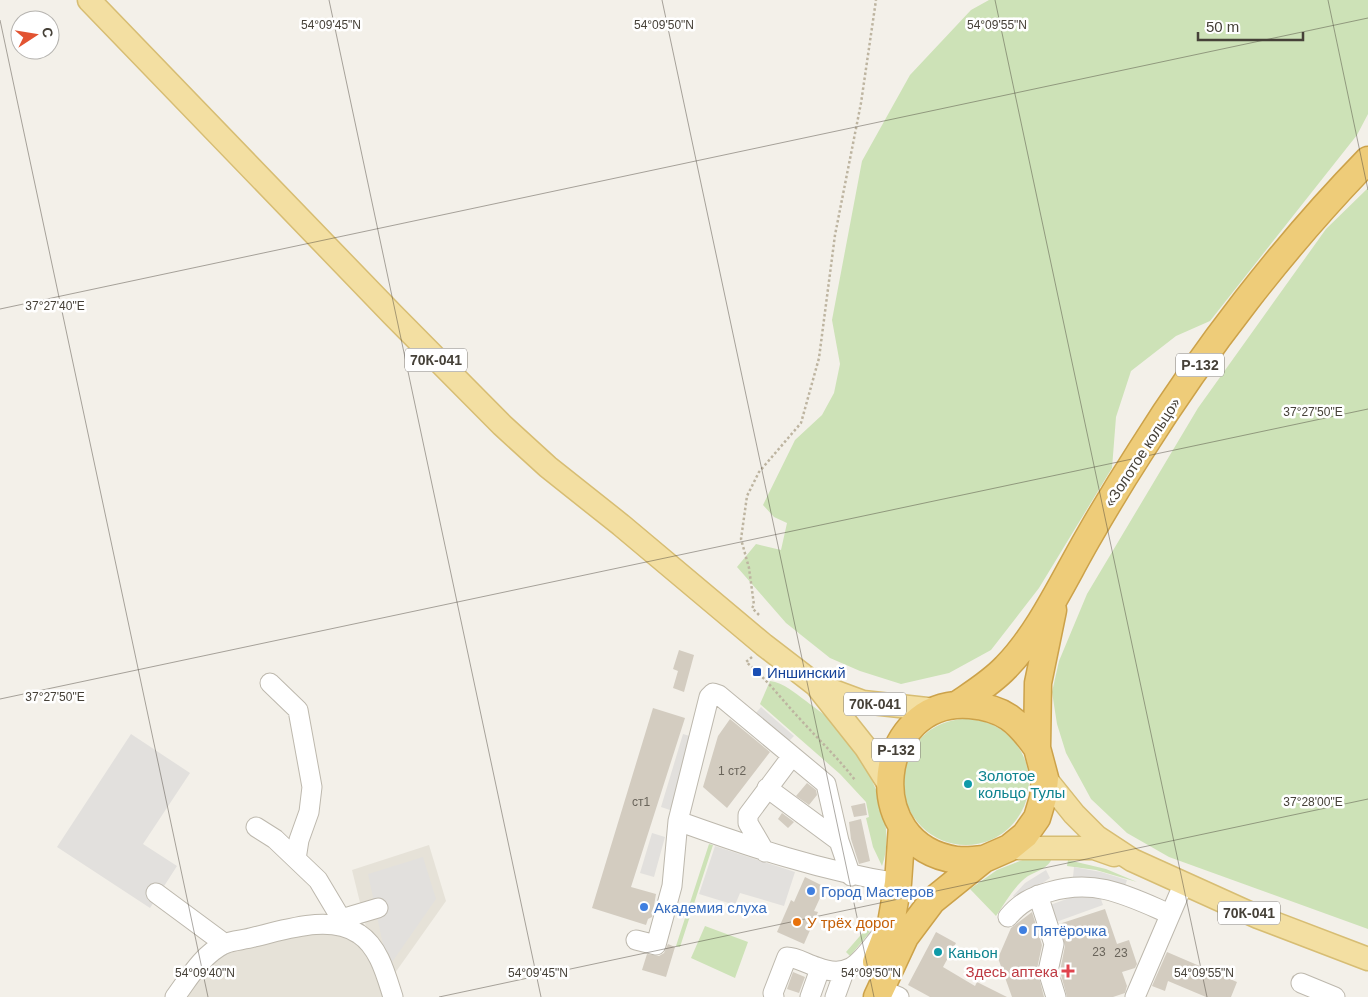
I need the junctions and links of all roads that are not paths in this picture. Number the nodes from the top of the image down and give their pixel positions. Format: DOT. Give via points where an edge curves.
graph roads {
  1 [pos="89,0"];
  2 [pos="1368,160"];
  3 [pos="1060,590"];
  4 [pos="270,683"];
  5 [pos="816,684"];
  6 [pos="947,707"];
  7 [pos="1037,748"];
  8 [pos="792,756"];
  9 [pos="1045,778"];
  10 [pos="888,783"];
  11 [pos="767,788"];
  12 [pos="678,821"];
  13 [pos="902,826"];
  14 [pos="256,827"];
  15 [pos="839,842"];
  16 [pos="1009,848"];
  17 [pos="765,852"];
  18 [pos="296,859"];
  19 [pos="971,860"];
  20 [pos="1132,860"];
  21 [pos="851,876"];
  22 [pos="898,883"];
  23 [pos="1183,885"];
  24 [pos="156,893"];
  25 [pos="1038,895"];
  26 [pos="378,908"];
  27 [pos="1170,914"];
  28 [pos="1008,918"];
  29 [pos="344,923"];
  30 [pos="890,923"];
  31 [pos="636,940"];
  32 [pos="225,944"];
  33 [pos="1368,960"];
  34 [pos="820,969"];
  35 [pos="844,972"];
  36 [pos="1301,984"];
  37 [pos="880,995"];
  38 [pos="175,997"];
  39 [pos="393,997"];
  40 [pos="774,997"];
  41 [pos="810,997"];
  42 [pos="835,997"];
  43 [pos="1056,997"];
  44 [pos="1135,997"];
  45 [pos="1335,997"];
  1 -- 5 [label="main road, 70К-041" via="502,424 548,467"];
  2 -- 3 [label="highway, «Золотое кольцо» / Р-132" via="1233,319 1186,384 1140,452"];
  3 -- 6 [label="highway, «Золотое кольцо» / Р-132" via="1006,667"];
  3 -- 7 [label="highway, «Золотое кольцо» / Р-132" via="1049,625 1038,683"];
  4 -- 18 [label="lane" via="298,710 312,787"];
  5 -- 6 [label="main road, 70К-041" via="863,702"];
  5 -- 10 [label="main road, 70К-041" via="866,748"];
  6 -- 7 [label="highway, «Золотое кольцо» / Р-132" via="989,707 1007,715 1023,728"];
  6 -- 10 [label="highway, «Золотое кольцо» / Р-132" via="919,721 902,738 892,758"];
  7 -- 9 [label="highway, «Золотое кольцо» / Р-132"];
  8 -- 11 [label="lane"];
  8 -- 12 [label="lane" via="719,695 712,694"];
  8 -- 15 [label="lane" via="826,784"];
  9 -- 16 [label="highway, «Золотое кольцо» / Р-132" via="1036,818 1025,835"];
  9 -- 20 [label="main road, 70К-041" via="1096,837"];
  10 -- 13 [label="highway, «Золотое кольцо» / Р-132" via="892,805"];
  11 -- 15 [label="lane"];
  11 -- 17 [label="lane" via="748,819"];
  12 -- 17 [label="lane"];
  12 -- 31 [label="lane" via="672,886 656,945"];
  13 -- 19 [label="highway, «Золотое кольцо» / Р-132" via="913,840 943,858"];
  13 -- 22 [label="highway, «Золотое кольцо» / Р-132"];
  14 -- 18 [label="lane"];
  15 -- 21 [label="lane"];
  16 -- 19 [label="highway, «Золотое кольцо» / Р-132"];
  16 -- 20 [label="main road, 70К-041" via="1094,848"];
  17 -- 21 [label="lane"];
  18 -- 29 [label="lane" via="318,880"];
  19 -- 37 [label="highway, «Золотое кольцо» / Р-132" via="932,901 905,937"];
  20 -- 23 [label="main road, 70К-041"];
  21 -- 22 [label="lane"];
  22 -- 30 [label="highway, «Золотое кольцо» / Р-132"];
  23 -- 27 [label="lane"];
  23 -- 33 [label="main road, 70К-041"];
  24 -- 32 [label="lane"];
  25 -- 27 [label="lane" via="1067,887 1098,887"];
  25 -- 28 [label="lane" via="1021,903"];
  25 -- 43 [label="lane" via="1054,944 1048,971"];
  26 -- 29 [label="lane"];
  27 -- 44 [label="lane"];
  29 -- 32 [label="lane" via="300,927"];
  29 -- 39 [label="lane" via="373,949"];
  30 -- 35 [label="lane" via="855,966"];
  30 -- 37 [label="highway, «Золотое кольцо» / Р-132"];
  32 -- 38 [label="lane" via="203,960"];
  34 -- 35 [label="lane"];
  34 -- 40 [label="lane" via="788,957"];
  34 -- 41 [label="lane"];
  35 -- 42 [label="lane"];
  36 -- 45 [label="lane"];
}
